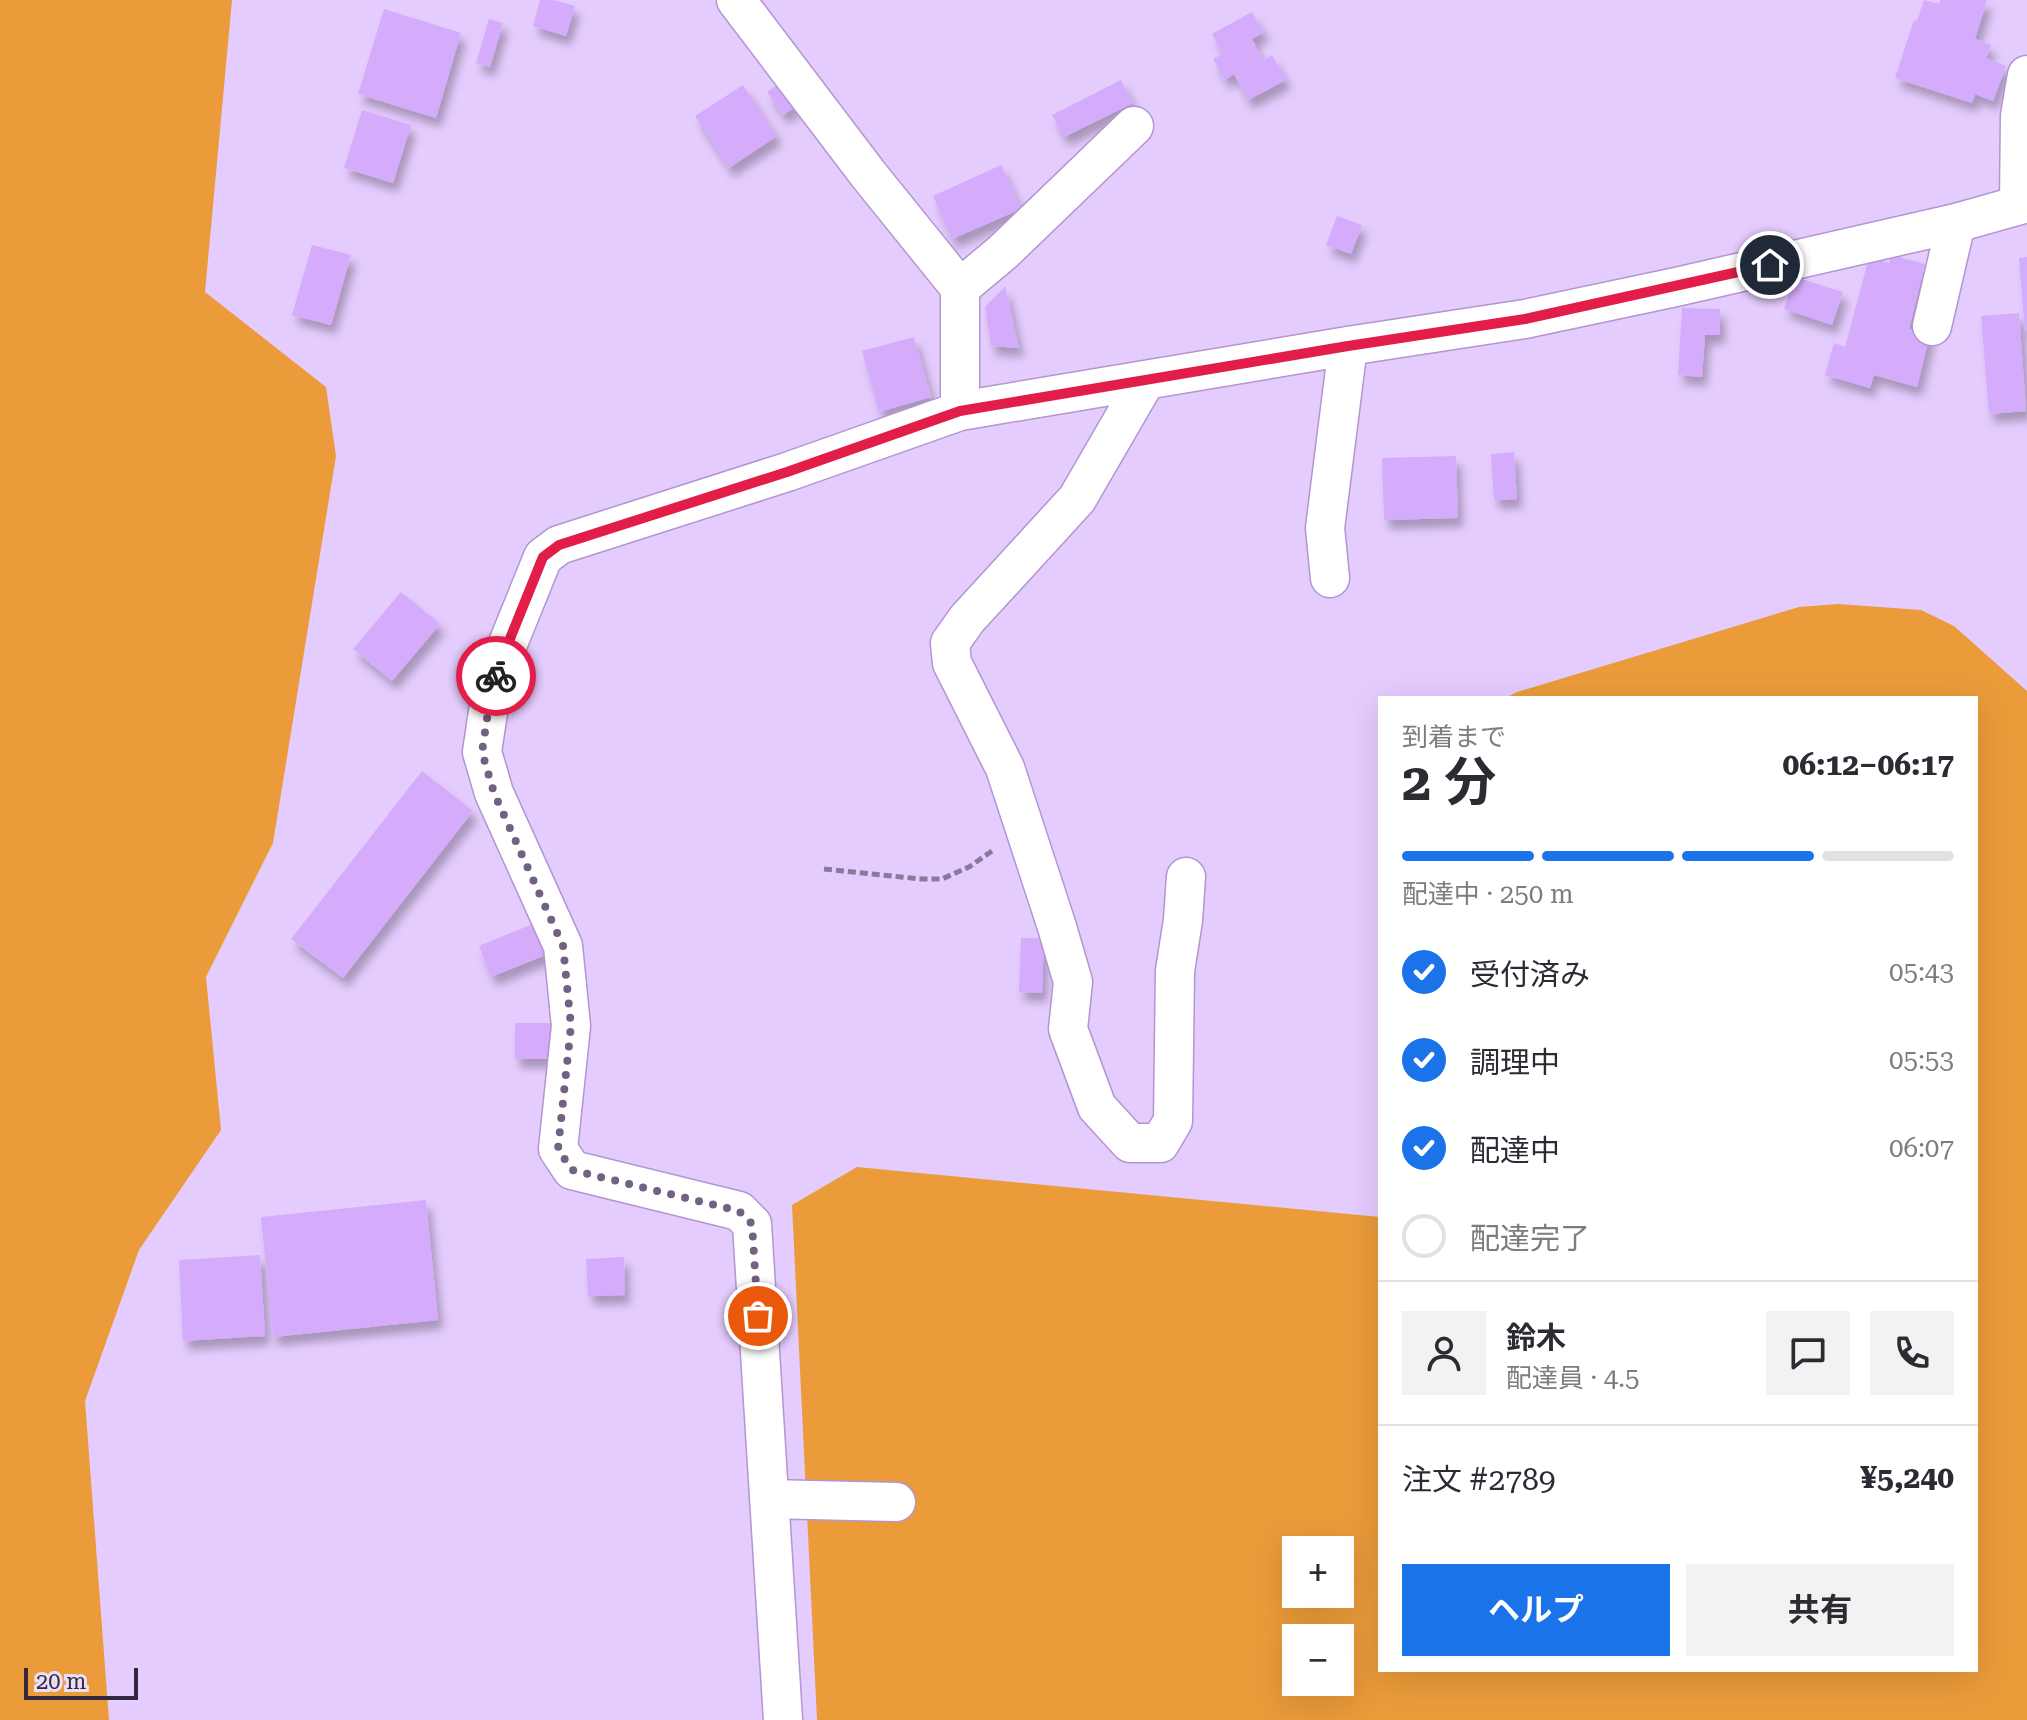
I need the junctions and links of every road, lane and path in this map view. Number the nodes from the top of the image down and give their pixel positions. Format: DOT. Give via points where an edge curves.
graph roads {
  1 [pos="736,0"];
  2 [pos="2027,75"];
  3 [pos="1134,126"];
  4 [pos="2023,204"];
  5 [pos="1956,223"];
  6 [pos="960,288"];
  7 [pos="1932,326"];
  8 [pos="1348,346"];
  9 [pos="1146,380"];
  10 [pos="960,411"];
  11 [pos="1330,578"];
  12 [pos="994,837"];
  13 [pos="824,869"];
  14 [pos="1186,877"];
  15 [pos="769,1499"];
  16 [pos="896,1502"];
  17 [pos="783,1720"];
  1 -- 6 [label="street"];
  2 -- 4 [label="street" via="2020,116"];
  3 -- 6 [label="street"];
  4 -- 5 [label="street"];
  5 -- 7 [label="street"];
  5 -- 8 [label="street" via="1541,316"];
  6 -- 10 [label="street"];
  8 -- 9 [label="street"];
  8 -- 11 [label="street" via="1325,528"];
  9 -- 10 [label="street"];
  9 -- 14 [label="street" via="1077,499 950,643 952,663 1005,768 1057,927 1073,982 1068,1029 1097,1107 1130,1143 1160,1143 1173,1121 1175,971"];
  10 -- 15 [label="street" via="559,545 543,557 494,683 488,712 482,752 494,793 563,946 571,1026 558,1149 572,1170 739,1211 752,1224"];
  12 -- 13 [label="path" via="992,851 942,879"];
  15 -- 16 [label="street"];
  15 -- 17 [label="street"];
}
